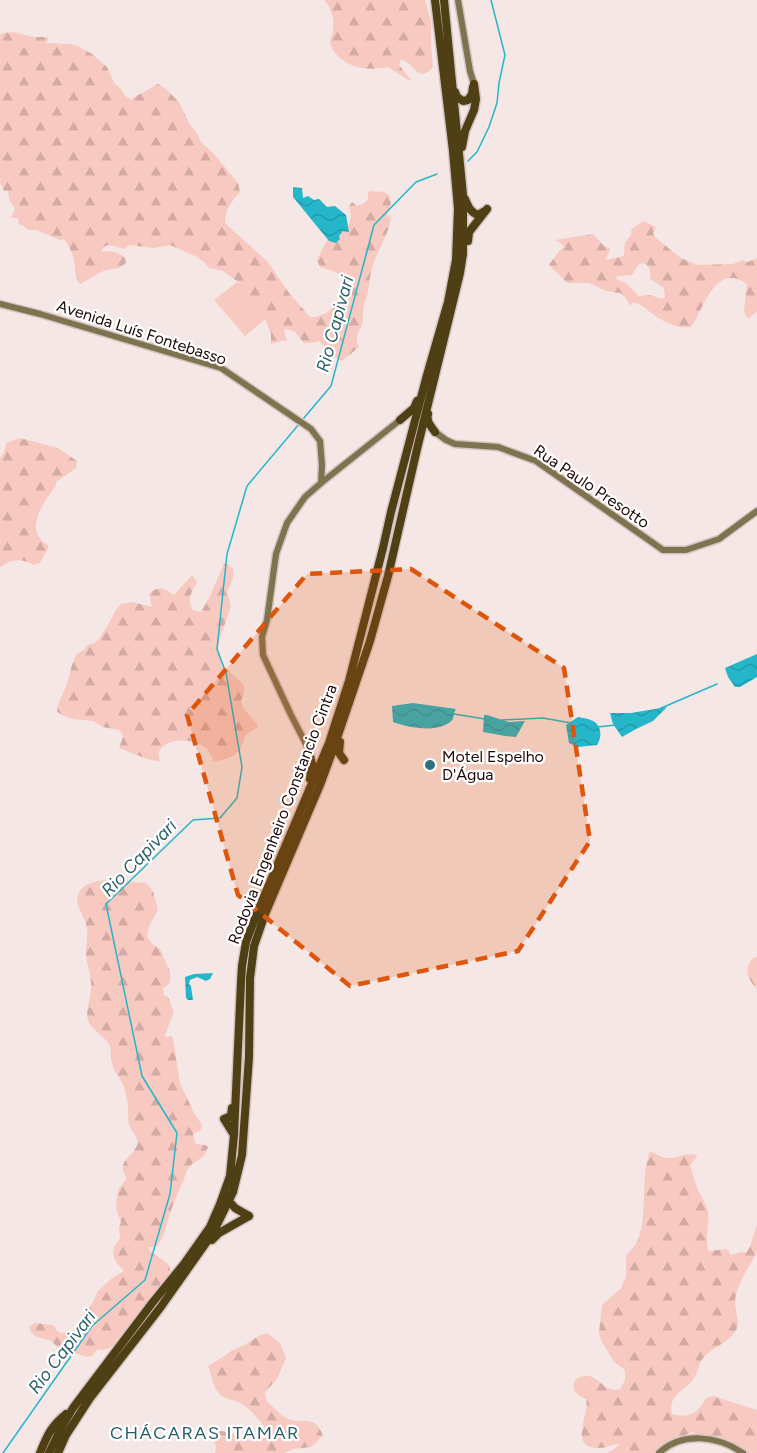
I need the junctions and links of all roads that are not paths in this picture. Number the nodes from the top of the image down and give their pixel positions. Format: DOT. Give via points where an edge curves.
graph roads {
  1 [pos="435,0"];
  2 [pos="444,0"];
  3 [pos="458,0"];
  4 [pos="474,84"];
  5 [pos="453,89"];
  6 [pos="460,164"];
  7 [pos="463,195"];
  8 [pos="460,273"];
  9 [pos="0,304"];
  10 [pos="427,375"];
  11 [pos="433,384"];
  12 [pos="400,420"];
  13 [pos="435,432"];
  14 [pos="412,448"];
  15 [pos="321,483"];
  16 [pos="757,511"];
  17 [pos="358,676"];
  18 [pos="329,743"];
  19 [pos="308,748"];
  20 [pos="320,785"];
  21 [pos="309,790"];
  22 [pos="229,1201"];
  23 [pos="196,1258"];
  24 [pos="73,1408"];
  25 [pos="59,1451"];
  26 [pos="40,1453"];
  27 [pos="48,1453"];
  28 [pos="659,1453"];
  29 [pos="742,1453"];
  1 -- 10 [label="highway, Rodovia Engenheiro Constancio Cintra" via="458,209 456,260"];
  2 -- 5 [label="highway, Rodovia Engenheiro Constancio Cintra"];
  3 -- 4 [label="street"];
  4 -- 5 [label="highway" via="472,94 464,101"];
  4 -- 6 [label="highway" via="476,99 465,131"];
  5 -- 6 [label="highway, Rodovia Engenheiro Constancio Cintra"];
  6 -- 7 [label="highway, Rodovia Engenheiro Constancio Cintra"];
  7 -- 8 [label="highway, Rodovia Engenheiro Constancio Cintra"];
  7 -- 8 [label="highway" via="474,213 487,209 469,232"];
  8 -- 11 [label="highway, Rodovia Engenheiro Constancio Cintra"];
  9 -- 15 [label="street, Avenida Luís Fontebasso" via="221,368 310,429 320,441"];
  10 -- 12 [label="highway" via="414,408"];
  10 -- 14 [label="highway, Rodovia Engenheiro Constancio Cintra"];
  11 -- 13 [label="highway" via="427,419"];
  11 -- 14 [label="highway, Rodovia Engenheiro Constancio Cintra"];
  12 -- 14 [label="highway" via="411,418"];
  12 -- 15 [label="street"];
  13 -- 14 [label="highway" via="424,428"];
  13 -- 16 [label="street, Rua Paulo Presotto" via="455,444 498,447 536,461 663,550 686,550 719,539"];
  14 -- 17 [label="highway, Rodovia Engenheiro Constancio Cintra" via="388,576"];
  14 -- 18 [label="highway, Rodovia Engenheiro Constancio Cintra"];
  15 -- 19 [label="street" via="305,497 287,523 276,554 262,637 263,655"];
  17 -- 20 [label="highway, Rodovia Engenheiro Constancio Cintra"];
  17 -- 20 [label="highway" via="339,746 344,760 332,763"];
  18 -- 19 [label="highway" via="318,754"];
  18 -- 21 [label="highway, Rodovia Engenheiro Constancio Cintra"];
  19 -- 21 [label="highway" via="312,765"];
  20 -- 22 [label="highway, Rodovia Engenheiro Constancio Cintra" via="254,946 242,1155"];
  21 -- 24 [label="highway, Rodovia Engenheiro Constancio Cintra" via="246,942 232,1113 224,1119 234,1135 230,1176 220,1204 210,1227 184,1264"];
  22 -- 23 [label="highway, Rodovia Engenheiro Constancio Cintra"];
  22 -- 23 [label="highway" via="249,1216 219,1233"];
  23 -- 25 [label="highway, Rodovia Engenheiro Constancio Cintra" via="90,1398"];
  24 -- 26 [label="highway" via="50,1430"];
  24 -- 27 [label="highway"];
  28 -- 29 [label="street" via="676,1441 699,1438 724,1443"];
}
